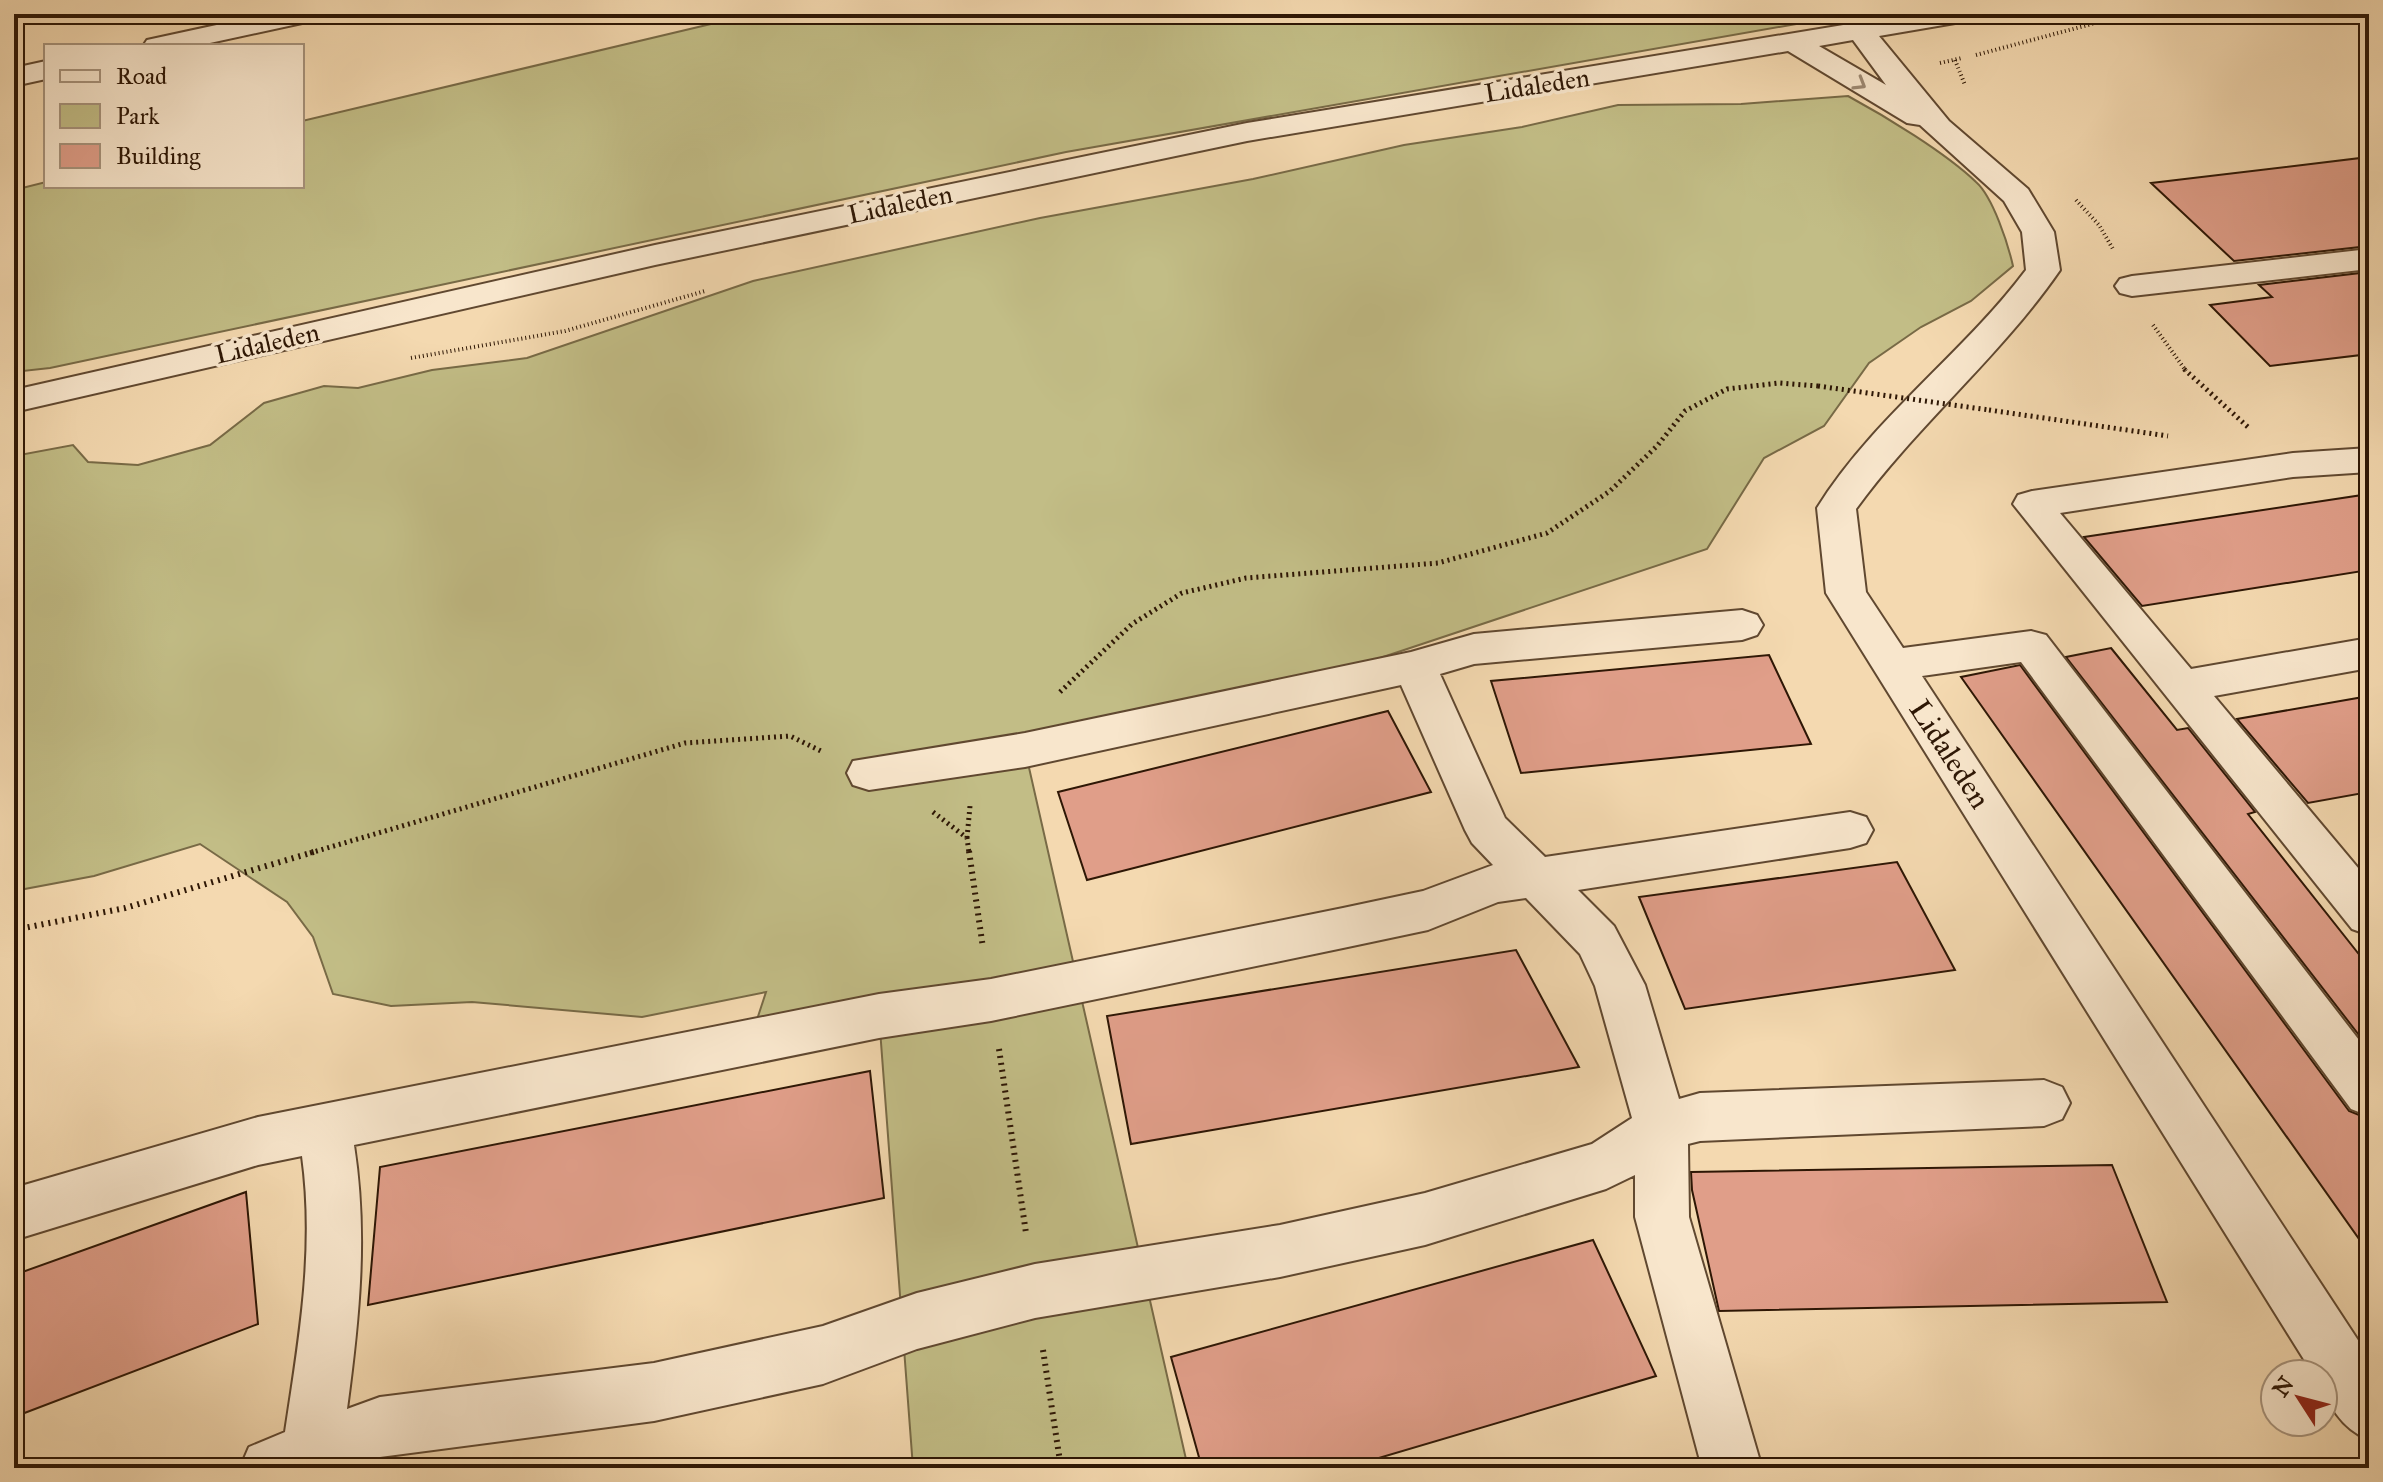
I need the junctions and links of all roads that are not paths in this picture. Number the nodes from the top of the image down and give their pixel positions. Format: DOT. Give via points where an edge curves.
graph roads {
  1 [pos="306,14"];
  2 [pos="1911,14"];
  3 [pos="1961,14"];
  4 [pos="1860,30"];
  5 [pos="1794,43"];
  6 [pos="166,44"];
  7 [pos="44,70"];
  8 [pos="14,77"];
  9 [pos="1938,127"];
  10 [pos="2369,259"];
  11 [pos="2132,286"];
  12 [pos="14,401"];
  13 [pos="2369,460"];
  14 [pos="1742,625"];
  15 [pos="2369,653"];
  16 [pos="1893,665"];
  17 [pos="1411,667"];
  18 [pos="2182,686"];
  19 [pos="869,773"];
  20 [pos="1850,830"];
  21 [pos="1539,879"];
  22 [pos="2364,902"];
  23 [pos="2369,1093"];
  24 [pos="2044,1103"];
  25 [pos="325,1127"];
  26 [pos="1661,1128"];
  27 [pos="14,1214"];
  28 [pos="2369,1410"];
  29 [pos="297,1463"];
  30 [pos="1732,1468"];
  1 -- 6 [label="street"];
  2 -- 4 [label="street, Lidaleden"];
  3 -- 4 [label="street, Lidaleden"];
  4 -- 5 [label="street, Lidaleden"];
  4 -- 9 [label="street, Lidaleden"];
  5 -- 9 [label="street, Lidaleden, one-way"];
  5 -- 12 [label="street, Lidaleden" via="1247,132 655,255"];
  7 -- 8 [label="street"];
  9 -- 16 [label="street, Lidaleden" via="2017,196 2038,232 2043,270 2016,310 1863,470 1836,508 1846,593"];
  10 -- 11 [label="street"];
  13 -- 18 [label="street" via="2293,465 2032,504"];
  14 -- 17 [label="street" via="1474,649"];
  15 -- 18 [label="street"];
  16 -- 23 [label="street" via="2031,646"];
  16 -- 28 [label="street, Lidaleden"];
  17 -- 19 [label="street" via="1025,750"];
  17 -- 21 [label="street" via="1426,686 1488,830"];
  18 -- 22 [label="street"];
  20 -- 21 [label="street"];
  21 -- 25 [label="street" via="1494,884 1414,913 991,1000 879,1016"];
  21 -- 26 [label="street" via="1597,940 1620,985"];
  24 -- 26 [label="street" via="1700,1117"];
  25 -- 27 [label="street" via="258,1141"];
  25 -- 29 [label="street" via="334,1190 334,1291"];
  26 -- 29 [label="street" via="1606,1164 1425,1219 1280,1251 1035,1291 917,1321 823,1355 654,1392 380,1427"];
  26 -- 30 [label="street" via="1662,1217"];
}
